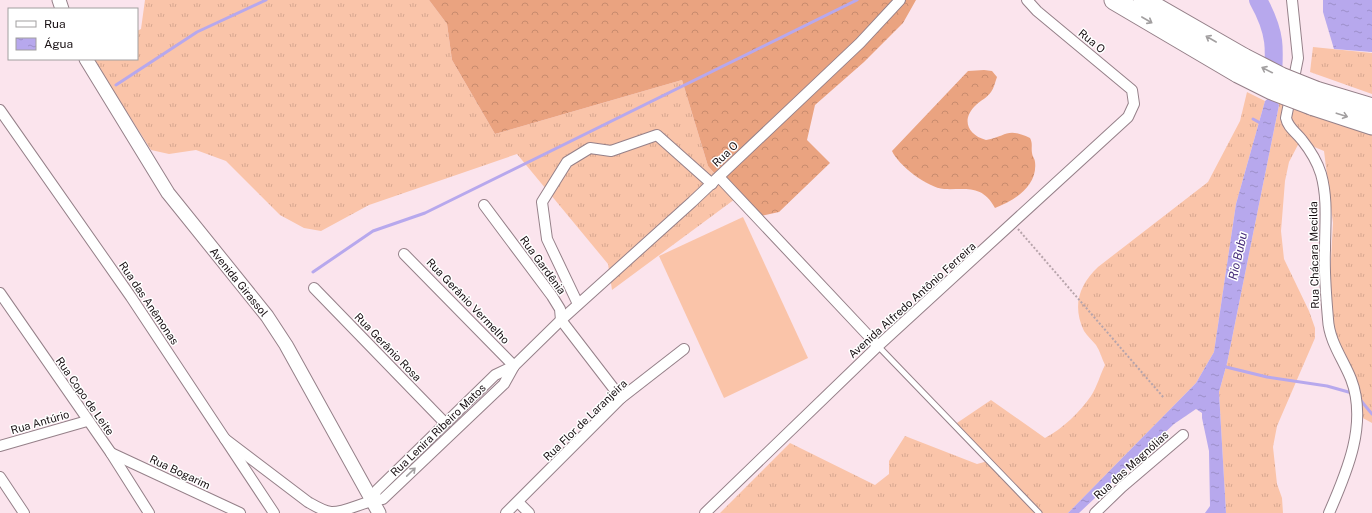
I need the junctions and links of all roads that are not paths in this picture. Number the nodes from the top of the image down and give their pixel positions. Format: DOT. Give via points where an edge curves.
graph roads {
  1 [pos="900,0"];
  2 [pos="1027,0"];
  3 [pos="1114,0"];
  4 [pos="1143,0"];
  5 [pos="1292,0"];
  6 [pos="87,60"];
  7 [pos="1241,66"];
  8 [pos="1313,98"];
  9 [pos="1134,104"];
  10 [pos="1372,108"];
  11 [pos="0,110"];
  12 [pos="1372,125"];
  13 [pos="716,180"];
  14 [pos="484,205"];
  15 [pos="404,254"];
  16 [pos="314,288"];
  17 [pos="0,293"];
  18 [pos="578,304"];
  19 [pos="561,320"];
  20 [pos="878,346"];
  21 [pos="684,349"];
  22 [pos="514,366"];
  23 [pos="621,398"];
  24 [pos="87,421"];
  25 [pos="445,423"];
  26 [pos="1183,435"];
  27 [pos="225,439"];
  28 [pos="0,446"];
  29 [pos="111,453"];
  30 [pos="0,477"];
  31 [pos="371,500"];
  32 [pos="518,502"];
  33 [pos="24,513"];
  34 [pos="150,513"];
  35 [pos="240,513"];
  36 [pos="274,513"];
  37 [pos="379,513"];
  38 [pos="506,513"];
  39 [pos="529,513"];
  40 [pos="705,513"];
  41 [pos="1039,513"];
  42 [pos="1095,513"];
  43 [pos="1329,513"];
  1 -- 13 [label="street, Rua O" via="860,43"];
  2 -- 9 [label="street, Rua O" via="1128,86 1134,96"];
  3 -- 7 [label="highway, one-way"];
  7 -- 4 [label="highway, one-way"];
  5 -- 43 [label="street, Rua Chácara Mecilda" via="1298,58 1286,118 1287,123 1315,159 1321,174 1326,210 1328,322 1334,343 1350,378 1356,402 1355,436 1351,458"];
  6 -- 31 [label="street, Avenida Girassol" via="168,193 267,316 286,345"];
  7 -- 8 [label="highway, bridge" via="1272,90"];
  8 -- 10 [label="highway"];
  8 -- 12 [label="highway, one-way"];
  9 -- 20 [label="street, Avenida Alfredo Antônio Ferreira" via="1124,121"];
  11 -- 27 [label="street, Rua das Anêmonas" via="131,297"];
  13 -- 18 [label="street, Rua O"];
  13 -- 18 [label="street" via="657,135 611,151 590,148 567,162 542,202 546,239"];
  13 -- 20 [label="street"];
  14 -- 19 [label="street, Rua Gardênia" via="552,296 560,310"];
  15 -- 22 [label="street, Rua Gerânio Vermelho"];
  16 -- 25 [label="street, Rua Gerânio Rosa"];
  17 -- 24 [label="street, Rua Copo de Leite"];
  18 -- 19 [label="street, Rua O"];
  19 -- 22 [label="street, Rua Lenira Ribeiro Matos"];
  19 -- 23 [label="street, Rua Gardênia"];
  20 -- 40 [label="street, Avenida Alfredo Antônio Ferreira"];
  20 -- 41 [label="lane"];
  21 -- 23 [label="street, Rua Flor de Laranjeira"];
  22 -- 25 [label="street, Rua Lenira Ribeiro Matos" via="495,376"];
  31 -- 22 [label="street, Rua Lenira Ribeiro Matos, one-way" via="383,499 504,384"];
  23 -- 32 [label="street, Rua Flor de Laranjeira"];
  24 -- 28 [label="street, Rua Antúrio"];
  24 -- 29 [label="street, Rua Copo de Leite"];
  25 -- 31 [label="street, Rua Lenira Ribeiro Matos" via="377,490"];
  26 -- 42 [label="street, Rua das Magnólias"];
  27 -- 31 [label="street, Rua Lenira Ribeiro Matos" via="320,509 331,512"];
  27 -- 36 [label="street, Rua das Anêmonas"];
  29 -- 34 [label="street, Rua Copo de Leite"];
  29 -- 35 [label="street, Rua Bogarim"];
  30 -- 33 [label="street"];
  31 -- 37 [label="street, Avenida Girassol"];
  32 -- 38 [label="street, Rua Flor de Laranjeira"];
  32 -- 39 [label="street"];
}
